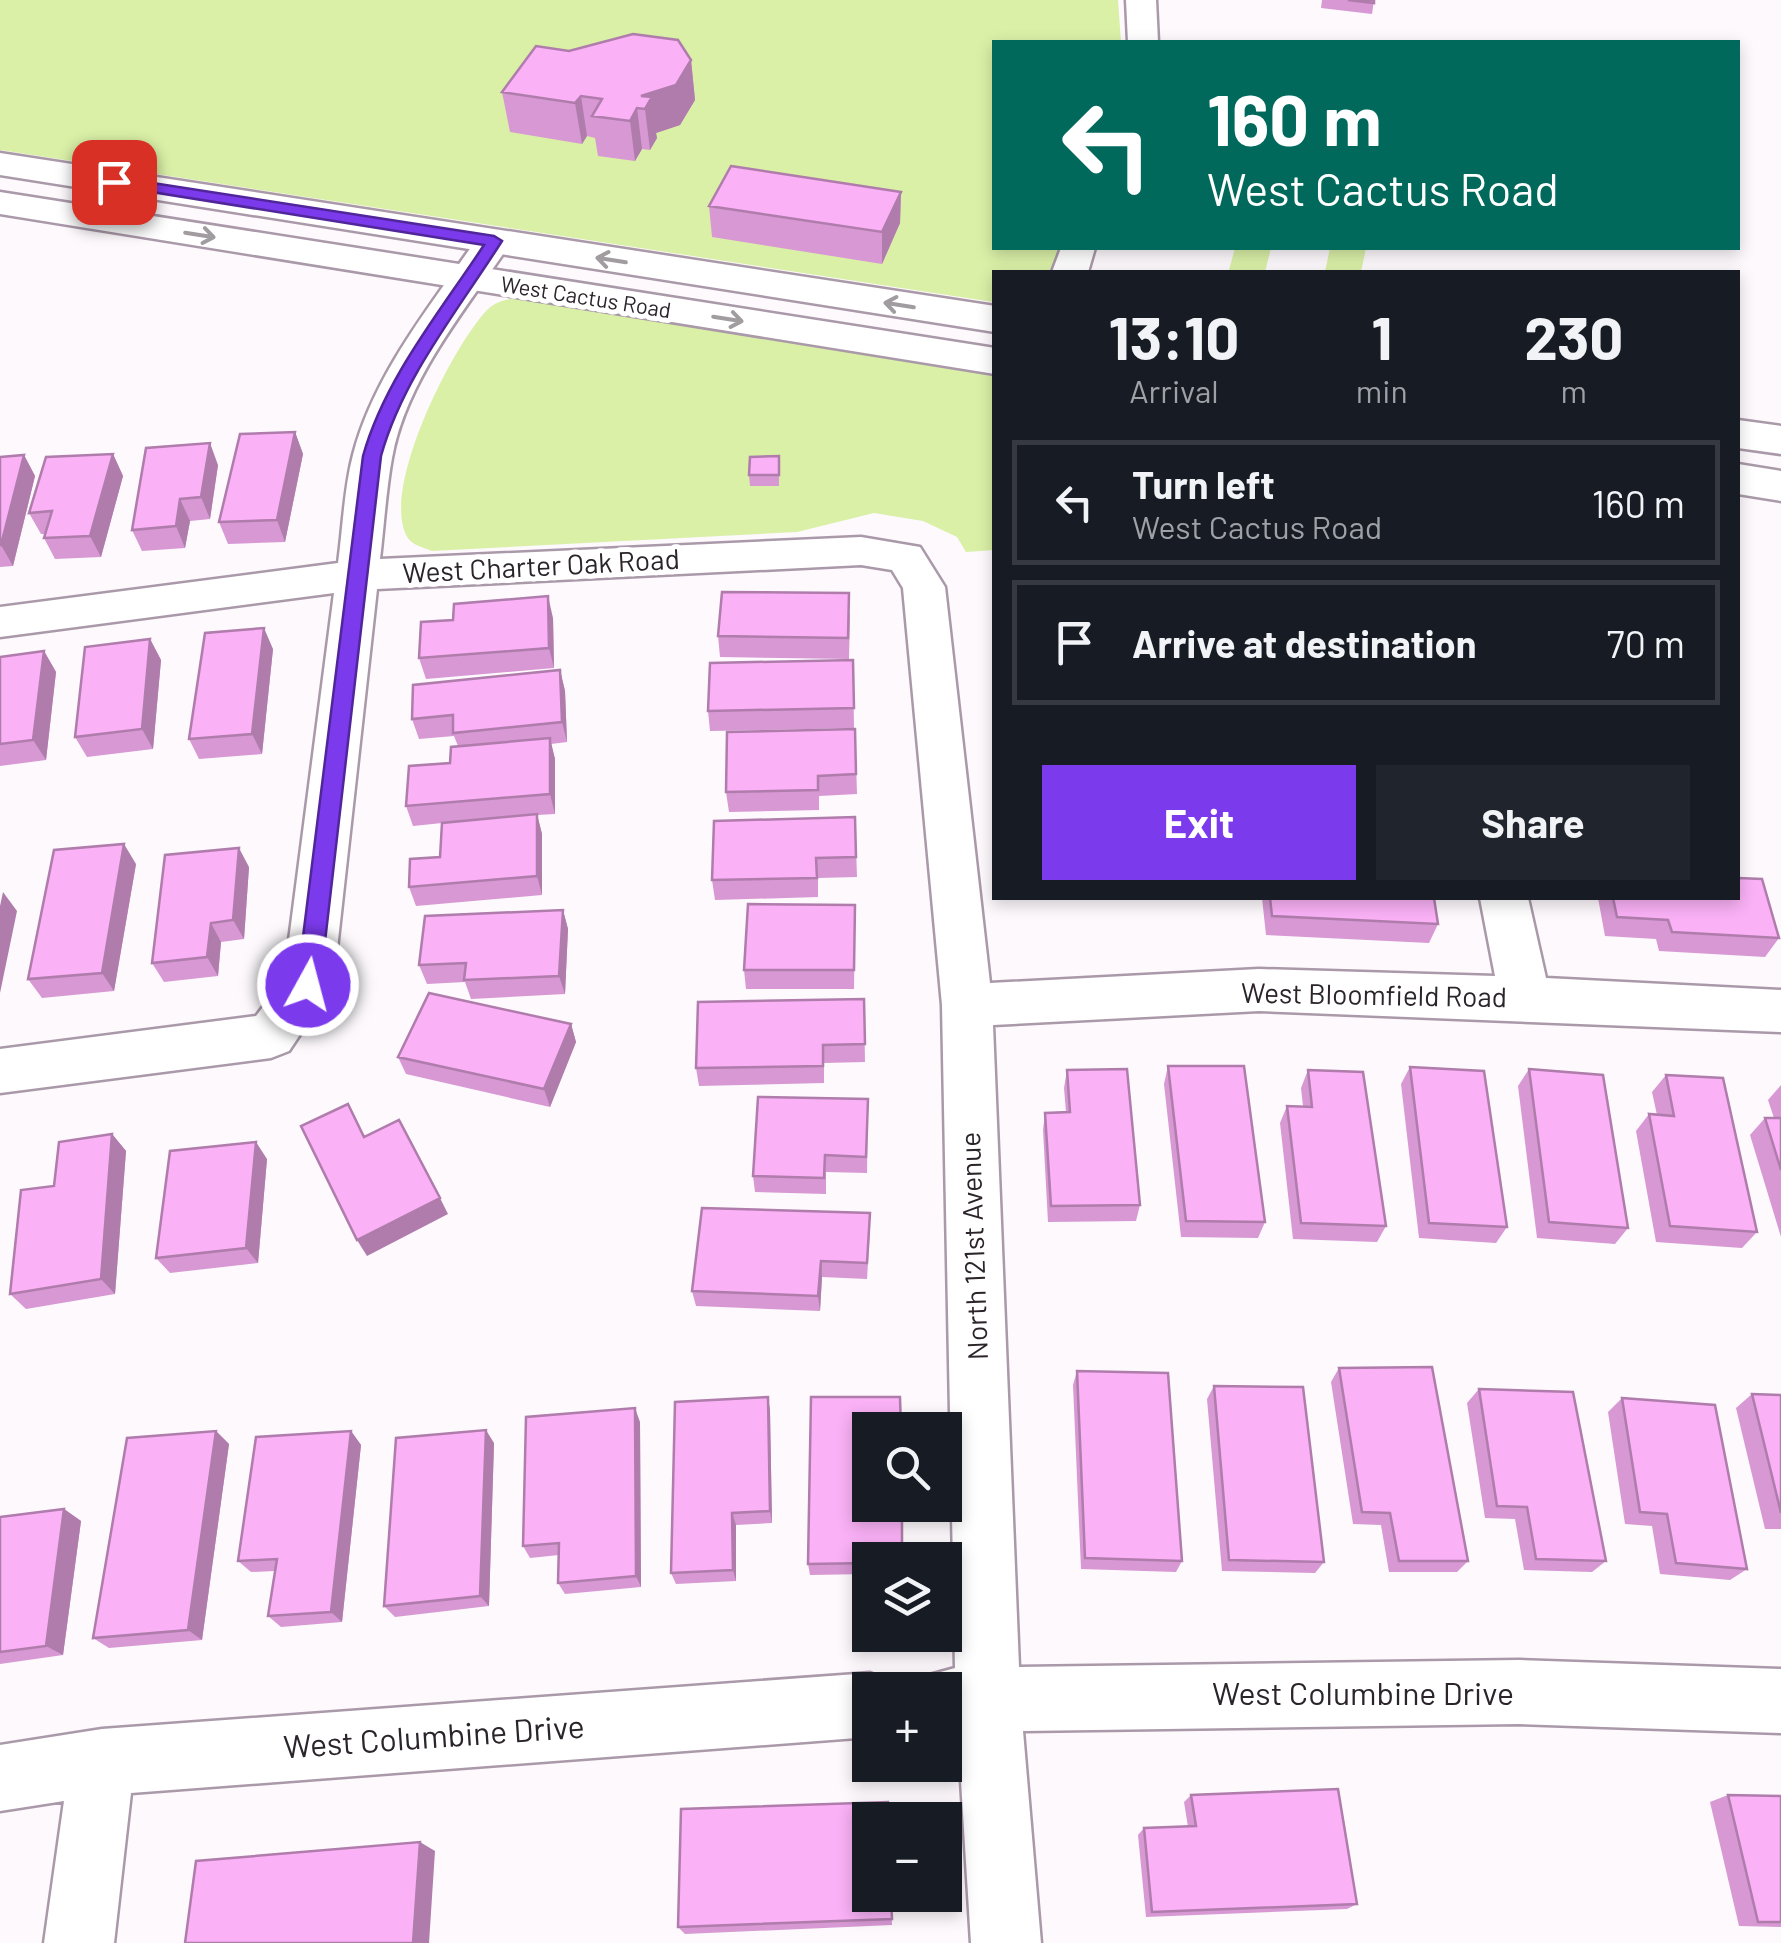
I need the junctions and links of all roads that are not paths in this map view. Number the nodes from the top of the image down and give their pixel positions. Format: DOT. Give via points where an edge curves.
graph roads {
  1 [pos="1141,0"];
  2 [pos="1143,40"];
  3 [pos="0,164"];
  4 [pos="0,203"];
  5 [pos="494,241"];
  6 [pos="469,278"];
  7 [pos="992,320"];
  8 [pos="992,361"];
  9 [pos="1740,434"];
  10 [pos="1781,440"];
  11 [pos="1740,479"];
  12 [pos="1781,486"];
  13 [pos="905,557"];
  14 [pos="356,575"];
  15 [pos="0,622"];
  16 [pos="1504,900"];
  17 [pos="1526,998"];
  18 [pos="967,1005"];
  19 [pos="1781,1012"];
  20 [pos="0,1071"];
  21 [pos="967,1698"];
  22 [pos="1781,1701"];
  23 [pos="852,1706"];
  24 [pos="102,1762"];
  25 [pos="0,1778"];
  26 [pos="79,1943"];
  27 [pos="1006,1943"];
  1 -- 2 [label="street"];
  3 -- 5 [label="street, West Cactus Road"];
  4 -- 6 [label="street, West Cactus Road, one-way"];
  5 -- 6 [label="street"];
  7 -- 5 [label="street, West Cactus Road, one-way"];
  6 -- 8 [label="street, West Cactus Road, one-way"];
  6 -- 14 [label="street" via="382,419"];
  9 -- 10 [label="street"];
  11 -- 12 [label="street"];
  13 -- 14 [label="street, West Charter Oak Road" via="862,550"];
  13 -- 18 [label="street, North 121st Avenue" via="924,587"];
  14 -- 15 [label="street, West Charter Oak Road"];
  14 -- 20 [label="street" via="308,985 270,1036"];
  16 -- 17 [label="street"];
  17 -- 18 [label="street, West Bloomfield Road" via="1259,990"];
  17 -- 19 [label="street, West Bloomfield Road"];
  18 -- 21 [label="street, North 121st Avenue"];
  21 -- 22 [label="street, West Columbine Drive" via="1518,1692"];
  21 -- 27 [label="street, North 121st Avenue"];
  23 -- 24 [label="street, West Columbine Drive"];
  24 -- 25 [label="street, West Columbine Drive"];
  24 -- 26 [label="street"];
}
